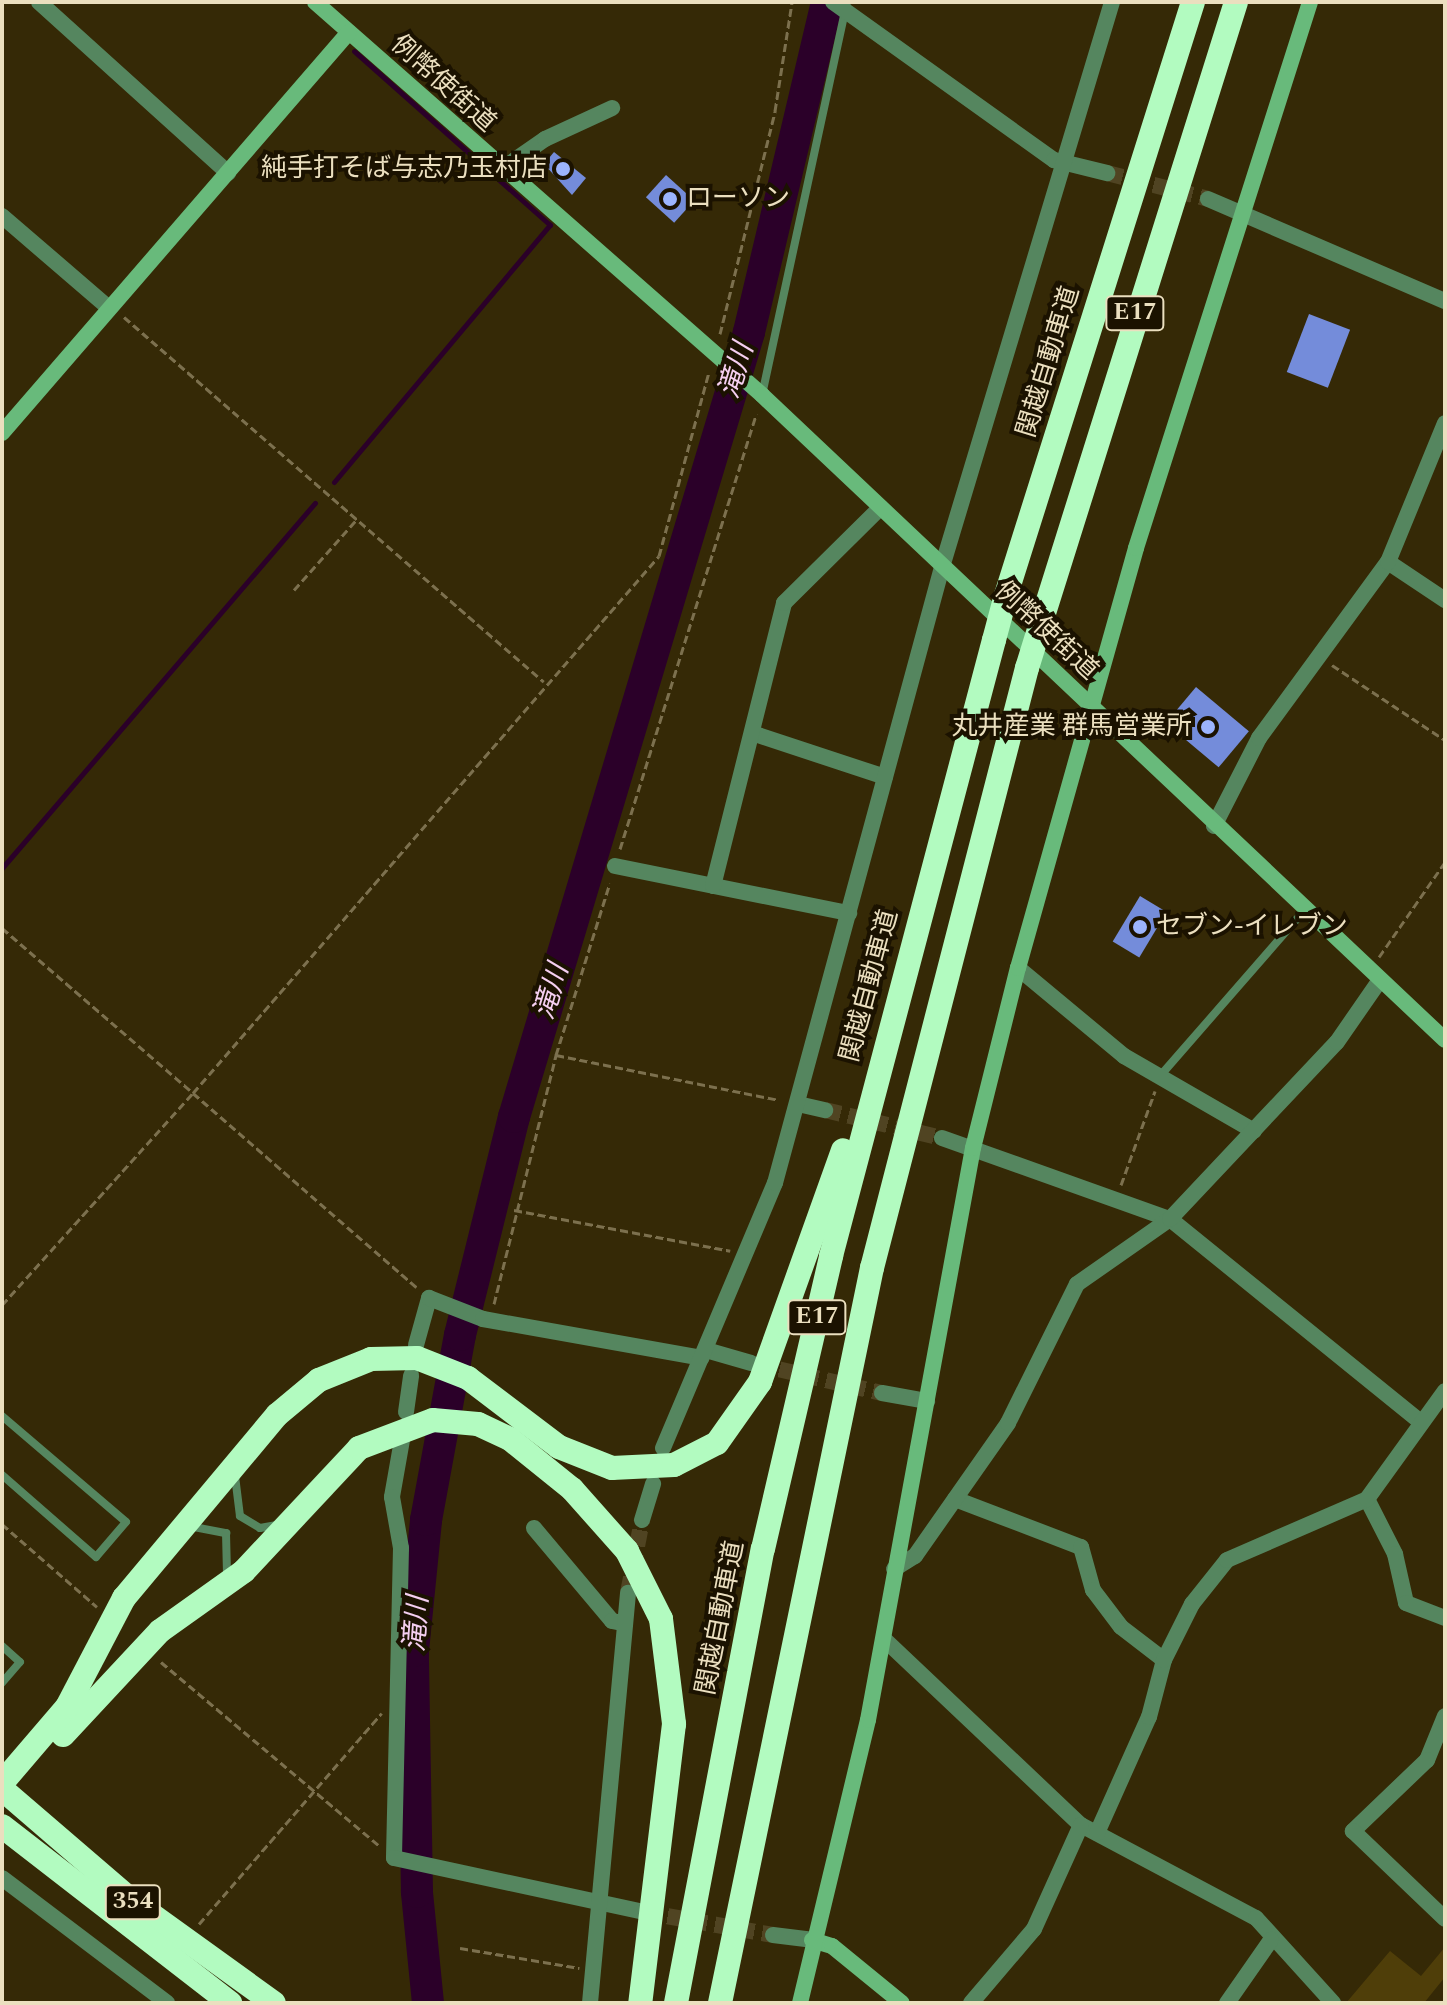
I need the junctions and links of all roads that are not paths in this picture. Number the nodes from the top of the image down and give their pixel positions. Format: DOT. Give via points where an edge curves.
graph roads {
  1 [pos="39,2"];
  2 [pos="315,2"];
  3 [pos="1112,2"];
  4 [pos="1193,2"];
  5 [pos="1236,2"];
  6 [pos="1310,2"];
  7 [pos="842,5"];
  8 [pos="349,32"];
  9 [pos="612,108"];
  10 [pos="1066,163"];
  11 [pos="502,169"];
  12 [pos="228,173"];
  13 [pos="1107,173"];
  14 [pos="1208,199"];
  15 [pos="2,216"];
  16 [pos="1241,219"];
  17 [pos="1445,301"];
  18 [pos="109,308"];
  19 [pos="758,392"];
  20 [pos="1445,423"];
  21 [pos="2,433"];
  22 [pos="881,507"];
  23 [pos="1388,562"];
  24 [pos="942,567"];
  25 [pos="1445,600"];
  26 [pos="1093,708"];
  27 [pos="752,733"];
  28 [pos="885,777"];
  29 [pos="1214,826"];
  30 [pos="615,866"];
  31 [pos="713,886"];
  32 [pos="1304,911"];
  33 [pos="849,913"];
  34 [pos="1018,968"];
  35 [pos="1374,975"];
  36 [pos="1445,1040"];
  37 [pos="880,1053"];
  38 [pos="1160,1077"];
  39 [pos="798,1104"];
  40 [pos="825,1110"];
  41 [pos="1254,1131"];
  42 [pos="942,1138"];
  43 [pos="973,1148"];
  44 [pos="1170,1219"];
  45 [pos="704,1354"];
  46 [pos="415,1360"];
  47 [pos="751,1363"];
  48 [pos="1445,1391"];
  49 [pos="882,1393"];
  50 [pos="927,1401"];
  51 [pos="2,1416"];
  52 [pos="1421,1422"];
  53 [pos="405,1425"];
  54 [pos="663,1448"];
  55 [pos="236,1462"];
  56 [pos="2,1475"];
  57 [pos="653,1484"];
  58 [pos="955,1499"];
  59 [pos="1367,1499"];
  60 [pos="289,1520"];
  61 [pos="642,1520"];
  62 [pos="534,1528"];
  63 [pos="173,1539"];
  64 [pos="894,1569"];
  65 [pos="222,1590"];
  66 [pos="628,1593"];
  67 [pos="1445,1618"];
  68 [pos="622,1623"];
  69 [pos="884,1639"];
  70 [pos="2,1646"];
  71 [pos="1164,1660"];
  72 [pos="2,1683"];
  73 [pos="1445,1716"];
  74 [pos="4,1792"];
  75 [pos="1081,1825"];
  76 [pos="2,1826"];
  77 [pos="1097,1833"];
  78 [pos="2,1878"];
  79 [pos="602,1905"];
  80 [pos="639,1911"];
  81 [pos="1445,1919"];
  82 [pos="773,1935"];
  83 [pos="812,1940"];
  84 [pos="1271,1940"];
  85 [pos="167,2003"];
  86 [pos="230,2003"];
  87 [pos="274,2003"];
  88 [pos="590,2003"];
  89 [pos="640,2003"];
  90 [pos="676,2003"];
  91 [pos="720,2003"];
  92 [pos="800,2003"];
  93 [pos="902,2003"];
  94 [pos="971,2003"];
  95 [pos="1227,2003"];
  96 [pos="1333,2003"];
  1 -- 12 [label="street"];
  2 -- 8 [label="street, 例幣使街道"];
  3 -- 10 [label="street"];
  4 -- 37 [label="highway, 関越自動車道 / E17, bridge" via="1006,595"];
  5 -- 91 [label="highway, E17, bridge" via="1027,668 872,1268"];
  6 -- 16 [label="street"];
  7 -- 10 [label="street"];
  7 -- 19 [label="lane"];
  8 -- 11 [label="street, 例幣使街道"];
  8 -- 12 [label="street"];
  9 -- 11 [label="street" via="545,139"];
  10 -- 13 [label="street"];
  10 -- 24 [label="street"];
  11 -- 19 [label="street, 例幣使街道"];
  12 -- 18 [label="street"];
  14 -- 16 [label="street"];
  15 -- 18 [label="street"];
  16 -- 17 [label="street"];
  16 -- 26 [label="street"];
  18 -- 21 [label="street"];
  19 -- 22 [label="street, 例幣使街道"];
  20 -- 23 [label="street"];
  22 -- 24 [label="street, 例幣使街道"];
  22 -- 27 [label="street" via="784,603"];
  23 -- 25 [label="street"];
  23 -- 29 [label="street" via="1259,738"];
  24 -- 26 [label="street, 例幣使街道"];
  24 -- 28 [label="street"];
  26 -- 29 [label="street, 例幣使街道"];
  26 -- 34 [label="street"];
  27 -- 28 [label="street"];
  27 -- 31 [label="street"];
  28 -- 33 [label="street"];
  29 -- 32 [label="street, 例幣使街道"];
  30 -- 31 [label="street"];
  31 -- 33 [label="street"];
  32 -- 35 [label="street, 例幣使街道"];
  32 -- 38 [label="lane"];
  33 -- 39 [label="street"];
  34 -- 38 [label="street"];
  34 -- 43 [label="street"];
  35 -- 36 [label="street, 例幣使街道"];
  35 -- 41 [label="street" via="1337,1042"];
  37 -- 46 [label="highway" via="760,1382 717,1443 674,1465 612,1468 559,1447 486,1390"];
  37 -- 90 [label="highway, 関越自動車道 / E17" via="763,1549"];
  38 -- 41 [label="street"];
  39 -- 40 [label="street"];
  39 -- 45 [label="street" via="750,1255"];
  41 -- 44 [label="street"];
  42 -- 43 [label="street"];
  43 -- 44 [label="street"];
  43 -- 50 [label="street"];
  44 -- 52 [label="street"];
  44 -- 58 [label="street" via="1077,1284 1008,1423"];
  45 -- 46 [label="street" via="483,1319 429,1298"];
  45 -- 47 [label="street"];
  45 -- 54 [label="street"];
  46 -- 53 [label="street"];
  46 -- 55 [label="highway" via="371,1359 319,1380"];
  48 -- 52 [label="street"];
  49 -- 50 [label="street"];
  50 -- 64 [label="street"];
  51 -- 56 [label="lane" via="126,1522 96,1557"];
  52 -- 59 [label="street"];
  53 -- 60 [label="highway" via="359,1448"];
  53 -- 79 [label="street" via="392,1497 401,1548 393,1710 397,1859"];
  53 -- 89 [label="highway" via="478,1424 510,1439 572,1489 627,1551 661,1619 674,1724"];
  55 -- 60 [label="lane" via="240,1516 260,1528"];
  55 -- 63 [label="highway"];
  57 -- 61 [label="street"];
  58 -- 64 [label="street" via="915,1556"];
  58 -- 71 [label="street" via="1081,1547 1093,1590 1121,1627"];
  59 -- 67 [label="street" via="1395,1554 1406,1603"];
  59 -- 71 [label="street" via="1227,1560 1192,1604"];
  60 -- 65 [label="highway"];
  62 -- 68 [label="street" via="612,1621"];
  63 -- 65 [label="lane" via="204,1523 226,1533 232,1553"];
  63 -- 74 [label="highway" via="107,1622 67,1707"];
  64 -- 69 [label="street"];
  65 -- 74 [label="highway" via="160,1631"];
  66 -- 68 [label="street"];
  68 -- 79 [label="street"];
  69 -- 75 [label="street"];
  69 -- 83 [label="street"];
  70 -- 72 [label="lane" via="20,1662"];
  71 -- 77 [label="street" via="1149,1717"];
  73 -- 81 [label="street" via="1427,1760 1353,1831"];
  74 -- 87 [label="highway, 354" via="184,1941"];
  75 -- 77 [label="street"];
  75 -- 94 [label="street" via="1034,1929"];
  76 -- 86 [label="highway, 354"];
  77 -- 84 [label="street" via="1256,1918"];
  78 -- 85 [label="street"];
  79 -- 80 [label="street"];
  79 -- 88 [label="street"];
  82 -- 83 [label="street"];
  83 -- 92 [label="street"];
  83 -- 93 [label="street" via="832,1946"];
  84 -- 95 [label="street"];
  84 -- 96 [label="street"];
}
